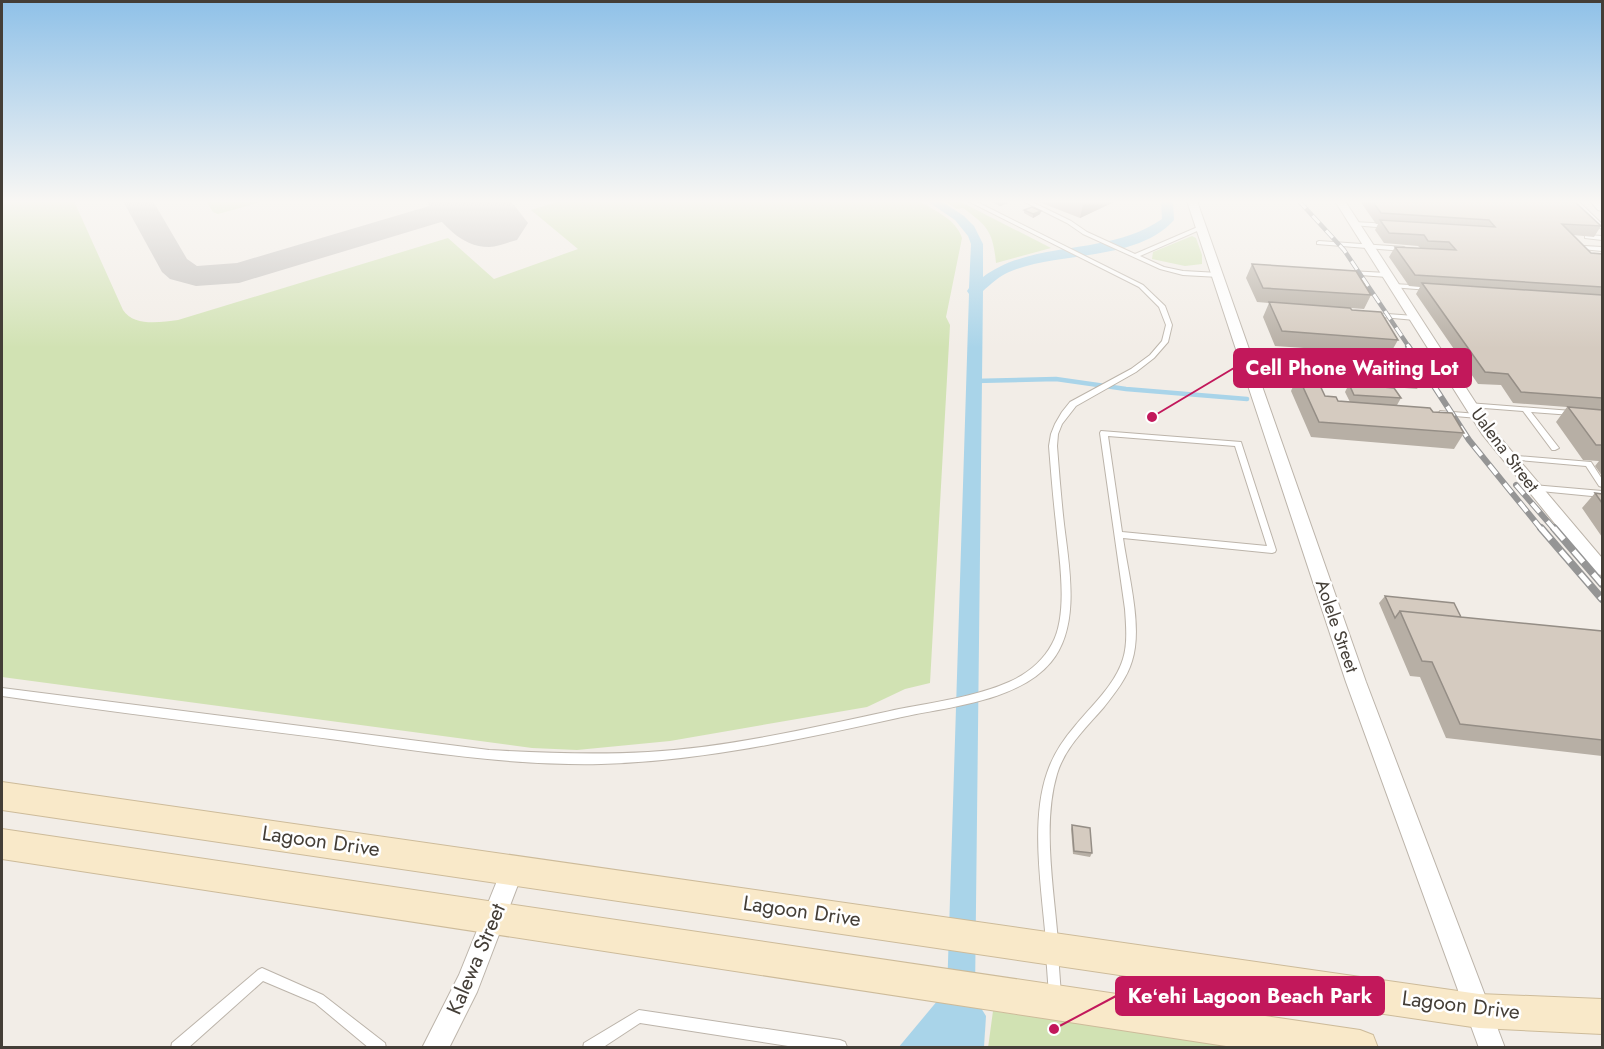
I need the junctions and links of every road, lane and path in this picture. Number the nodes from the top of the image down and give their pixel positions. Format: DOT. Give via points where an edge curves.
graph roads {
  1 [pos="1070,250"];
  2 [pos="1121,250"];
  3 [pos="1149,250"];
  4 [pos="1210,250"];
  5 [pos="1371,250"];
  6 [pos="1135,256"];
  7 [pos="1340,272"];
  8 [pos="1219,275"];
  9 [pos="1390,280"];
  10 [pos="1434,288"];
  11 [pos="1361,314"];
  12 [pos="1415,318"];
  13 [pos="1397,364"];
  14 [pos="1447,368"];
  15 [pos="1526,410"];
  16 [pos="1474,411"];
  17 [pos="1435,412"];
  18 [pos="1584,414"];
  19 [pos="1555,448"];
  20 [pos="1507,457"];
  21 [pos="1602,484"];
  22 [pos="1533,488"];
  23 [pos="1602,494"];
  24 [pos="1119,535"];
  25 [pos="1602,569"];
  26 [pos="2,692"];
  27 [pos="2,796"];
  28 [pos="2,844"];
  29 [pos="513,869"];
  30 [pos="495,917"];
  31 [pos="1052,947"];
  32 [pos="1055,1002"];
  33 [pos="1479,1011"];
  34 [pos="1602,1017"];
  35 [pos="177,1047"];
  36 [pos="380,1047"];
  37 [pos="435,1047"];
  38 [pos="589,1047"];
  39 [pos="840,1047"];
  40 [pos="1360,1047"];
  41 [pos="1492,1047"];
  1 -- 26 [label="lane" via="1150,293 1163,307 1169,337 1161,351 1073,404 1060,419 1053,446 1066,585 1065,624 1053,654 1015,684 987,695 711,749 642,757 553,759 489,755"];
  2 -- 6 [label="lane"];
  3 -- 6 [label="lane"];
  4 -- 8 [label="street, Aolele Street"];
  5 -- 9 [label="street, Ualena Street"];
  6 -- 8 [label="lane" via="1172,271"];
  7 -- 9 [label="lane"];
  8 -- 33 [label="street, Aolele Street" via="1356,682"];
  9 -- 10 [label="lane"];
  9 -- 12 [label="street, Ualena Street"];
  11 -- 12 [label="lane"];
  12 -- 14 [label="street, Ualena Street"];
  13 -- 14 [label="lane"];
  14 -- 16 [label="street, Ualena Street"];
  15 -- 16 [label="lane"];
  15 -- 18 [label="lane"];
  15 -- 19 [label="lane"];
  16 -- 17 [label="lane"];
  16 -- 20 [label="street, Ualena Street"];
  20 -- 21 [label="lane" via="1588,464"];
  20 -- 22 [label="street, Ualena Street"];
  22 -- 23 [label="lane"];
  22 -- 25 [label="street, Ualena Street"];
  24 -- 24 [label="lane" via="1104,433 1238,444 1272,550"];
  24 -- 31 [label="lane" via="1131,618 1128,661 1059,755 1044,809"];
  27 -- 29 [label="street, Lagoon Drive"];
  28 -- 30 [label="street"];
  29 -- 30 [label="street, Kalewa Street"];
  29 -- 31 [label="street, Lagoon Drive"];
  30 -- 32 [label="street"];
  30 -- 37 [label="street, Kalewa Street" via="468,983"];
  31 -- 32 [label="lane"];
  31 -- 33 [label="street, Lagoon Drive"];
  32 -- 40 [label="street"];
  33 -- 34 [label="street, Lagoon Drive"];
  33 -- 41 [label="street, Aolele Street"];
  35 -- 36 [label="lane" via="262,974 319,999"];
  38 -- 39 [label="lane" via="639,1016"];
}
